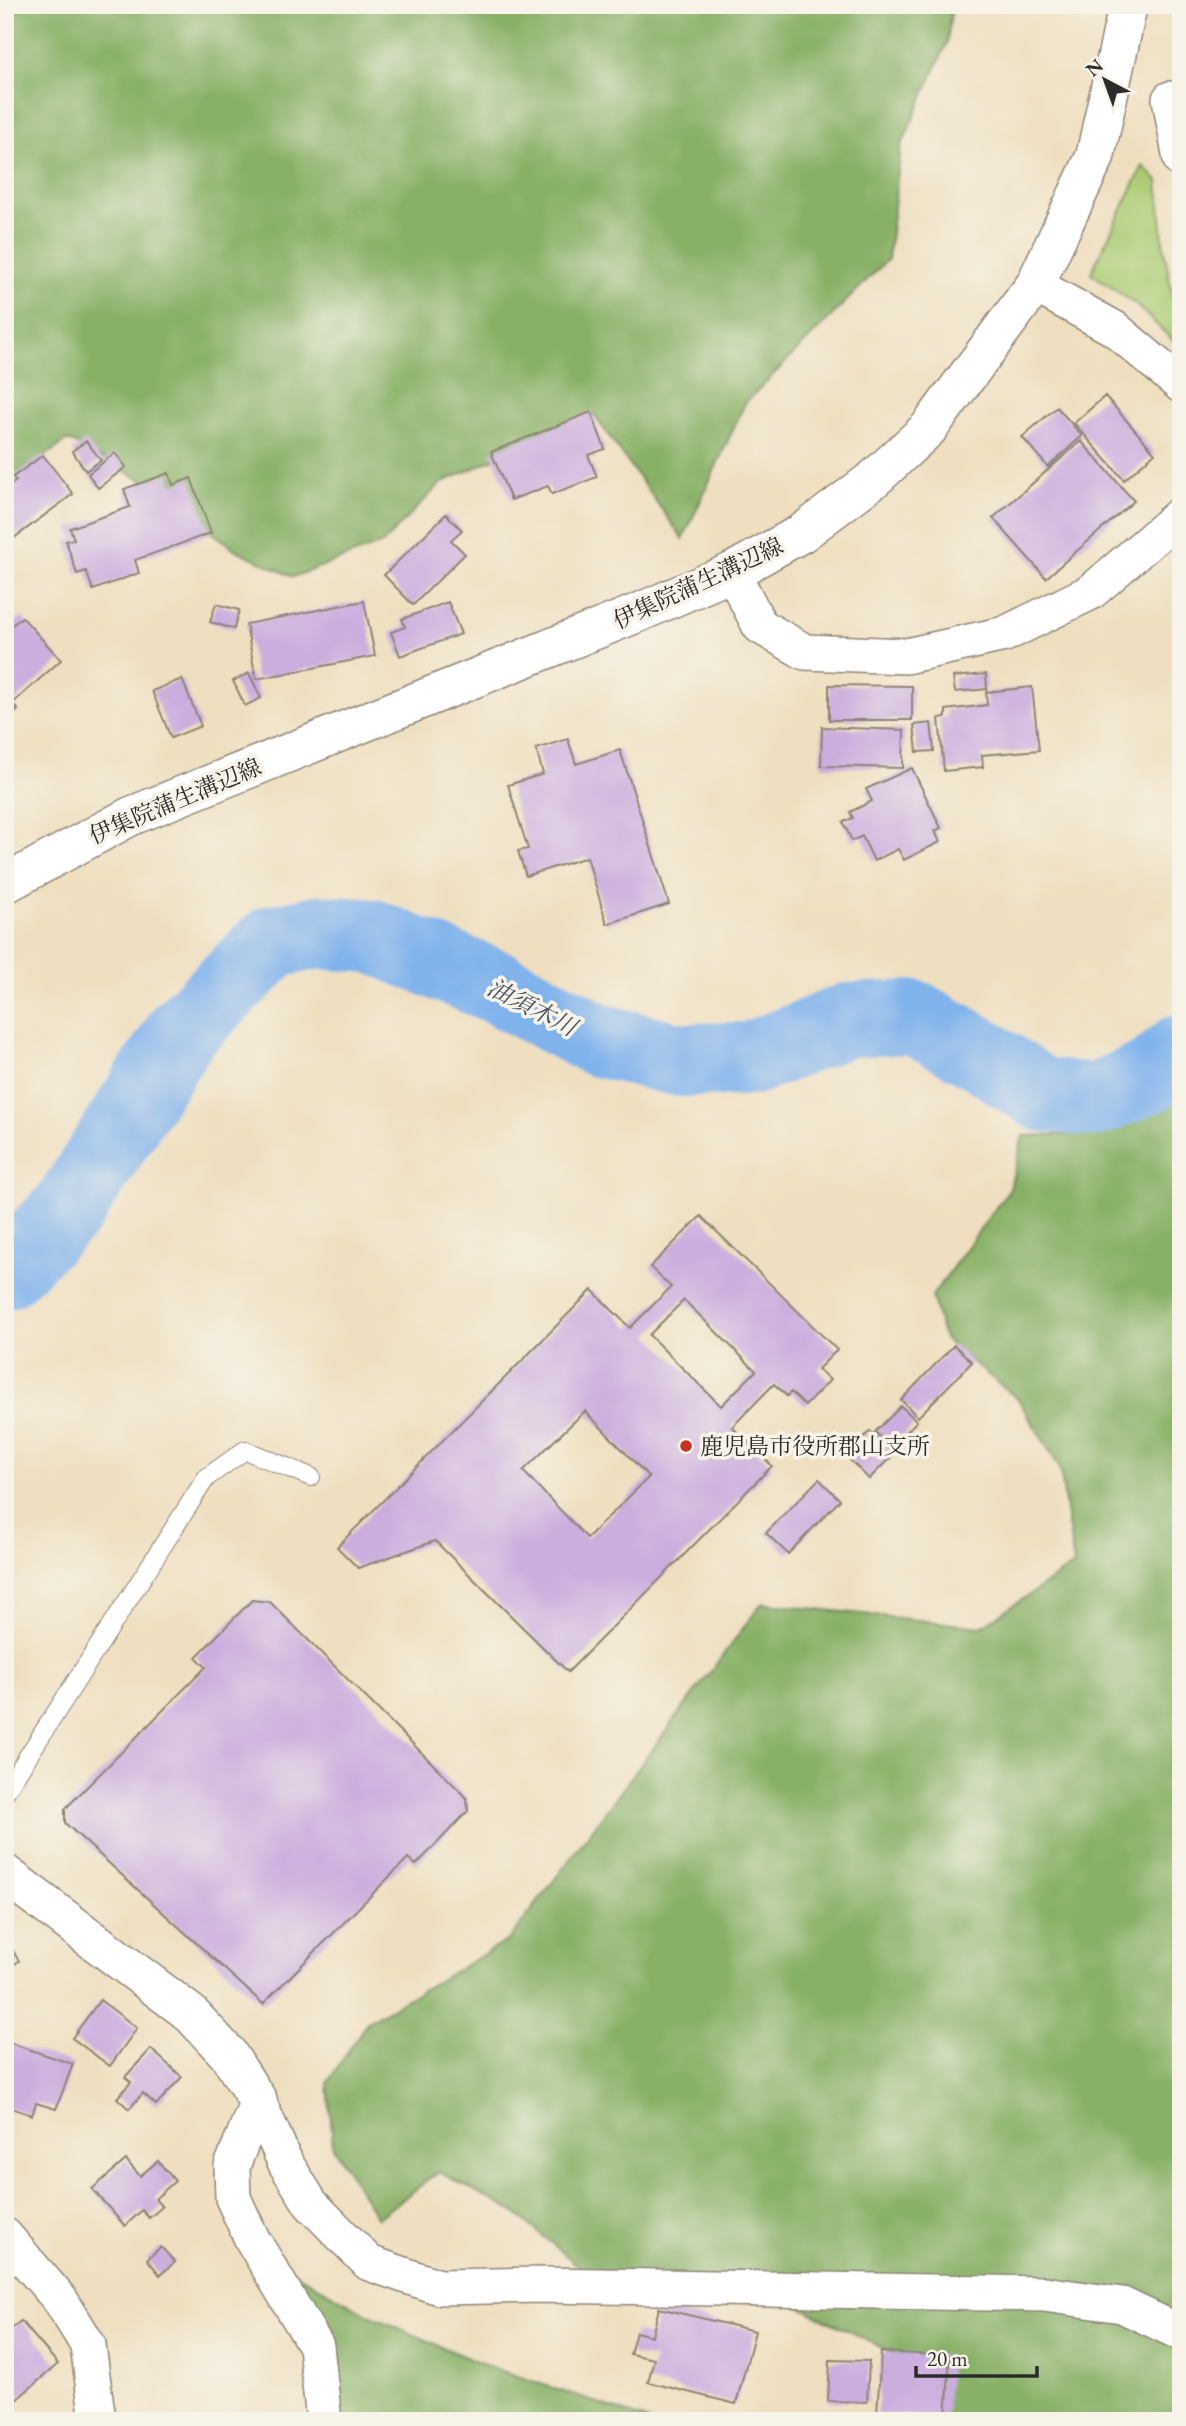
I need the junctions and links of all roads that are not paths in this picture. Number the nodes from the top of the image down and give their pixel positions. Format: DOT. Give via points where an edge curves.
graph roads {
  1 [pos="1128,5"];
  2 [pos="1170,99"];
  3 [pos="1181,160"];
  4 [pos="1035,285"];
  5 [pos="1181,384"];
  6 [pos="1181,514"];
  7 [pos="732,572"];
  8 [pos="5,884"];
  9 [pos="311,1477"];
  10 [pos="5,1792"];
  11 [pos="5,1874"];
  12 [pos="258,2101"];
  13 [pos="5,2236"];
  14 [pos="1181,2333"];
  15 [pos="98,2421"];
  16 [pos="324,2421"];
  1 -- 4 [label="main road, 伊集院蒲生溝辺線" via="1095,156"];
  2 -- 3 [label="street"];
  4 -- 5 [label="street" via="1115,329"];
  4 -- 7 [label="main road, 伊集院蒲生溝辺線" via="928,429 875,478 802,534"];
  6 -- 7 [label="street" via="1091,592 1005,634 906,656 805,652 760,626"];
  7 -- 8 [label="main road, 伊集院蒲生溝辺線" via="131,816"];
  9 -- 10 [label="lane" via="244,1450 206,1478"];
  11 -- 12 [label="main road" via="190,2013 228,2054"];
  12 -- 14 [label="street" via="286,2164 311,2204 369,2263 439,2287 1044,2294 1122,2305"];
  12 -- 16 [label="street" via="232,2166 233,2198 316,2346"];
  13 -- 15 [label="street" via="61,2301 88,2345"];
}
